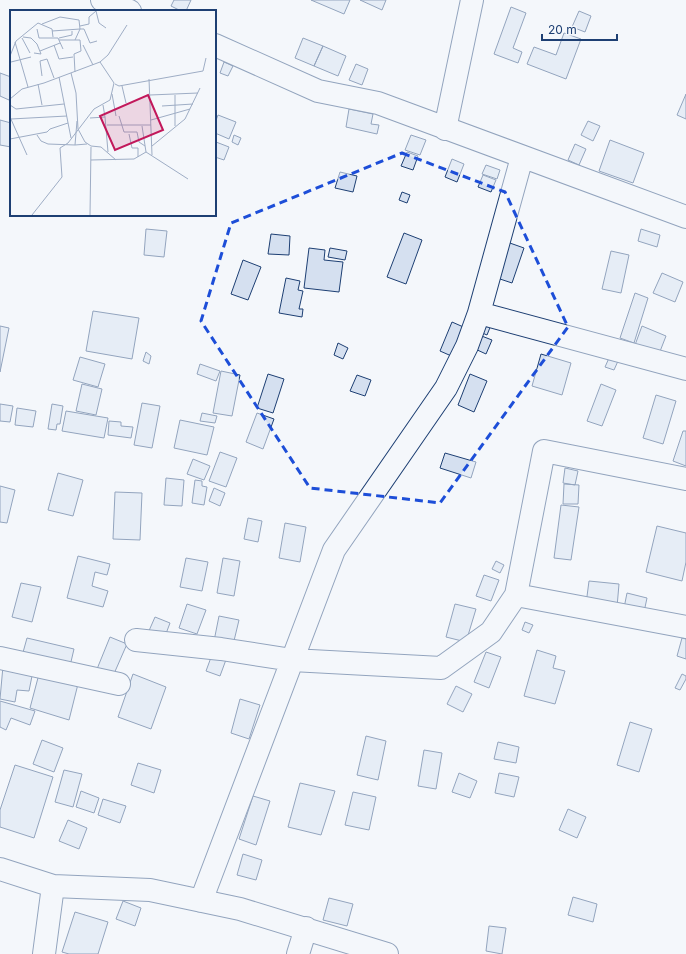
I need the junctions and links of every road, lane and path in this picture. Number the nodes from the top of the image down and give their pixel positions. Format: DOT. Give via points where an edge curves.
graph roads {
  1 [pos="102,0"];
  2 [pos="472,0"];
  3 [pos="127,10"];
  4 [pos="216,45"];
  5 [pos="445,128"];
  6 [pos="522,157"];
  7 [pos="686,217"];
  8 [pos="479,314"];
  9 [pos="686,369"];
  10 [pos="686,479"];
  11 [pos="516,595"];
  12 [pos="686,627"];
  13 [pos="136,640"];
  14 [pos="0,658"];
  15 [pos="292,660"];
  16 [pos="119,684"];
  17 [pos="0,869"];
  18 [pos="53,886"];
  19 [pos="201,901"];
  20 [pos="306,928"];
  21 [pos="44,954"];
  22 [pos="298,954"];
  23 [pos="387,954"];
  1 -- 3 [label="street"];
  2 -- 5 [label="street"];
  4 -- 5 [label="street" via="318,91 378,104"];
  5 -- 6 [label="street"];
  6 -- 7 [label="street"];
  6 -- 8 [label="street"];
  8 -- 9 [label="street"];
  8 -- 15 [label="street" via="467,346 446,388 334,550"];
  10 -- 11 [label="street" via="544,451"];
  11 -- 12 [label="street"];
  11 -- 15 [label="street" via="491,632 441,668"];
  13 -- 15 [label="street"];
  14 -- 16 [label="street"];
  15 -- 19 [label="street"];
  17 -- 18 [label="street"];
  18 -- 19 [label="street" via="150,890"];
  18 -- 21 [label="street"];
  19 -- 20 [label="street"];
  20 -- 22 [label="street"];
  20 -- 23 [label="street"];
}
